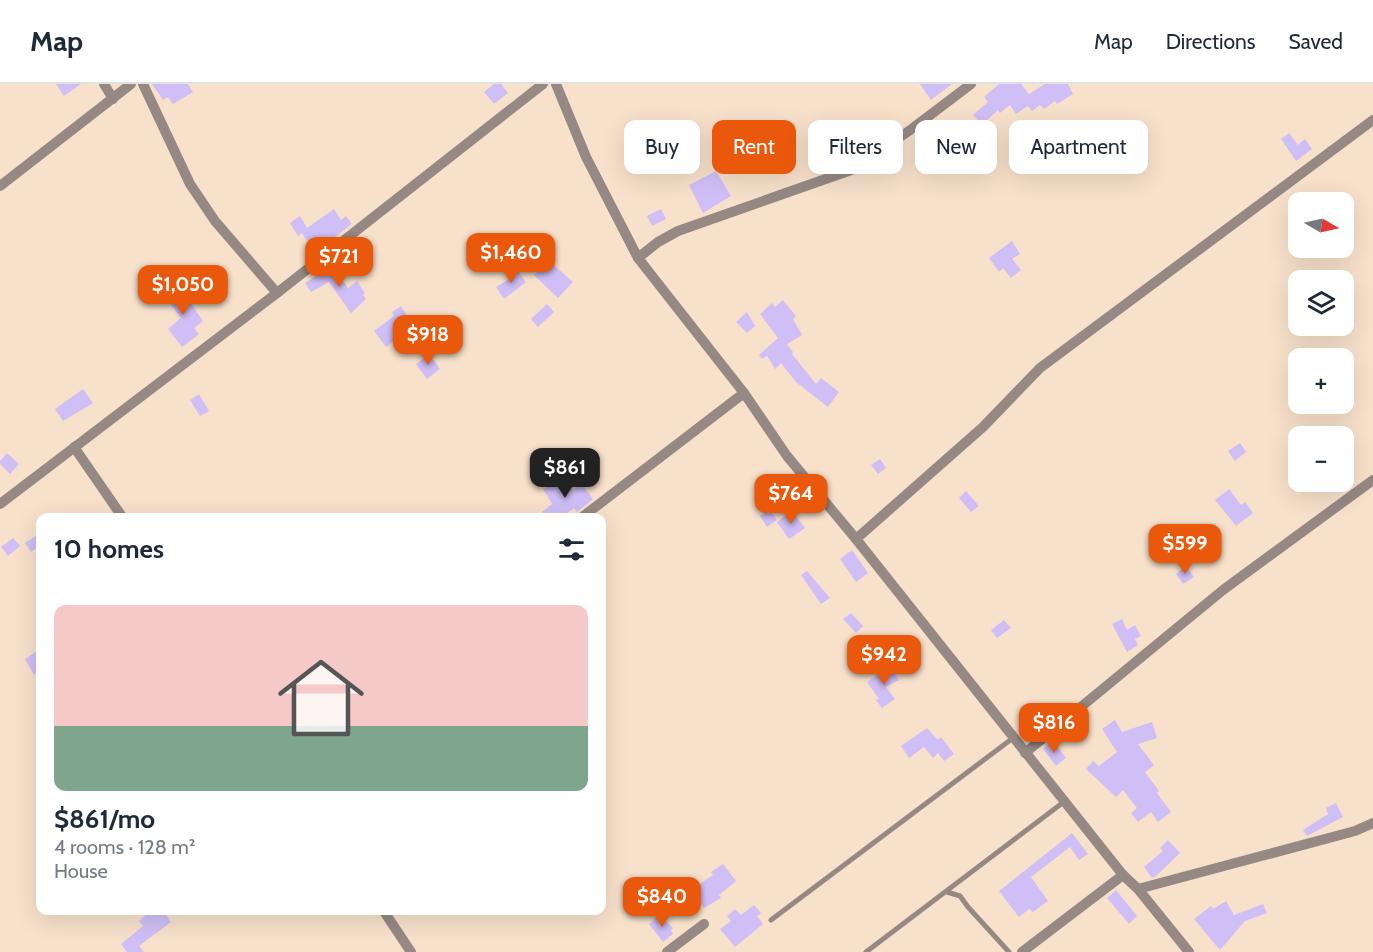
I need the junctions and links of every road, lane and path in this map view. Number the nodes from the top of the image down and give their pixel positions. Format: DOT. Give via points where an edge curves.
graph roads {
  1 [pos="104,84"];
  2 [pos="131,84"];
  3 [pos="143,84"];
  4 [pos="543,84"];
  5 [pos="556,84"];
  6 [pos="971,84"];
  7 [pos="113,99"];
  8 [pos="1373,120"];
  9 [pos="0,186"];
  10 [pos="638,258"];
  11 [pos="277,293"];
  12 [pos="744,393"];
  13 [pos="74,447"];
  14 [pos="1373,480"];
  15 [pos="0,504"];
  16 [pos="120,513"];
  17 [pos="588,513"];
  18 [pos="856,539"];
  19 [pos="1013,738"];
  20 [pos="1025,753"];
  21 [pos="1065,801"];
  22 [pos="1373,823"];
  23 [pos="1122,875"];
  24 [pos="1138,889"];
  25 [pos="946,892"];
  26 [pos="386,915"];
  27 [pos="771,920"];
  28 [pos="704,924"];
  29 [pos="411,952"];
  30 [pos="667,952"];
  31 [pos="866,952"];
  32 [pos="1009,952"];
  33 [pos="1022,952"];
  34 [pos="1190,952"];
  1 -- 7 [label="street"];
  2 -- 7 [label="street"];
  3 -- 11 [label="street" via="190,184 215,221"];
  4 -- 11 [label="street"];
  5 -- 10 [label="street" via="586,157"];
  6 -- 10 [label="street" via="854,169 678,231"];
  7 -- 9 [label="street"];
  8 -- 18 [label="street" via="1040,368 983,427"];
  10 -- 12 [label="street"];
  11 -- 13 [label="street"];
  12 -- 17 [label="street"];
  12 -- 18 [label="street" via="787,456"];
  13 -- 15 [label="street"];
  13 -- 16 [label="street"];
  14 -- 20 [label="street" via="1223,590"];
  18 -- 19 [label="street"];
  19 -- 20 [label="street"];
  19 -- 27 [label="lane"];
  20 -- 21 [label="street"];
  21 -- 23 [label="street"];
  21 -- 25 [label="lane"];
  22 -- 24 [label="street"];
  23 -- 24 [label="street"];
  23 -- 33 [label="street"];
  24 -- 34 [label="street"];
  25 -- 31 [label="lane"];
  25 -- 32 [label="lane" via="960,896"];
  26 -- 29 [label="street"];
  28 -- 30 [label="street"];
}
